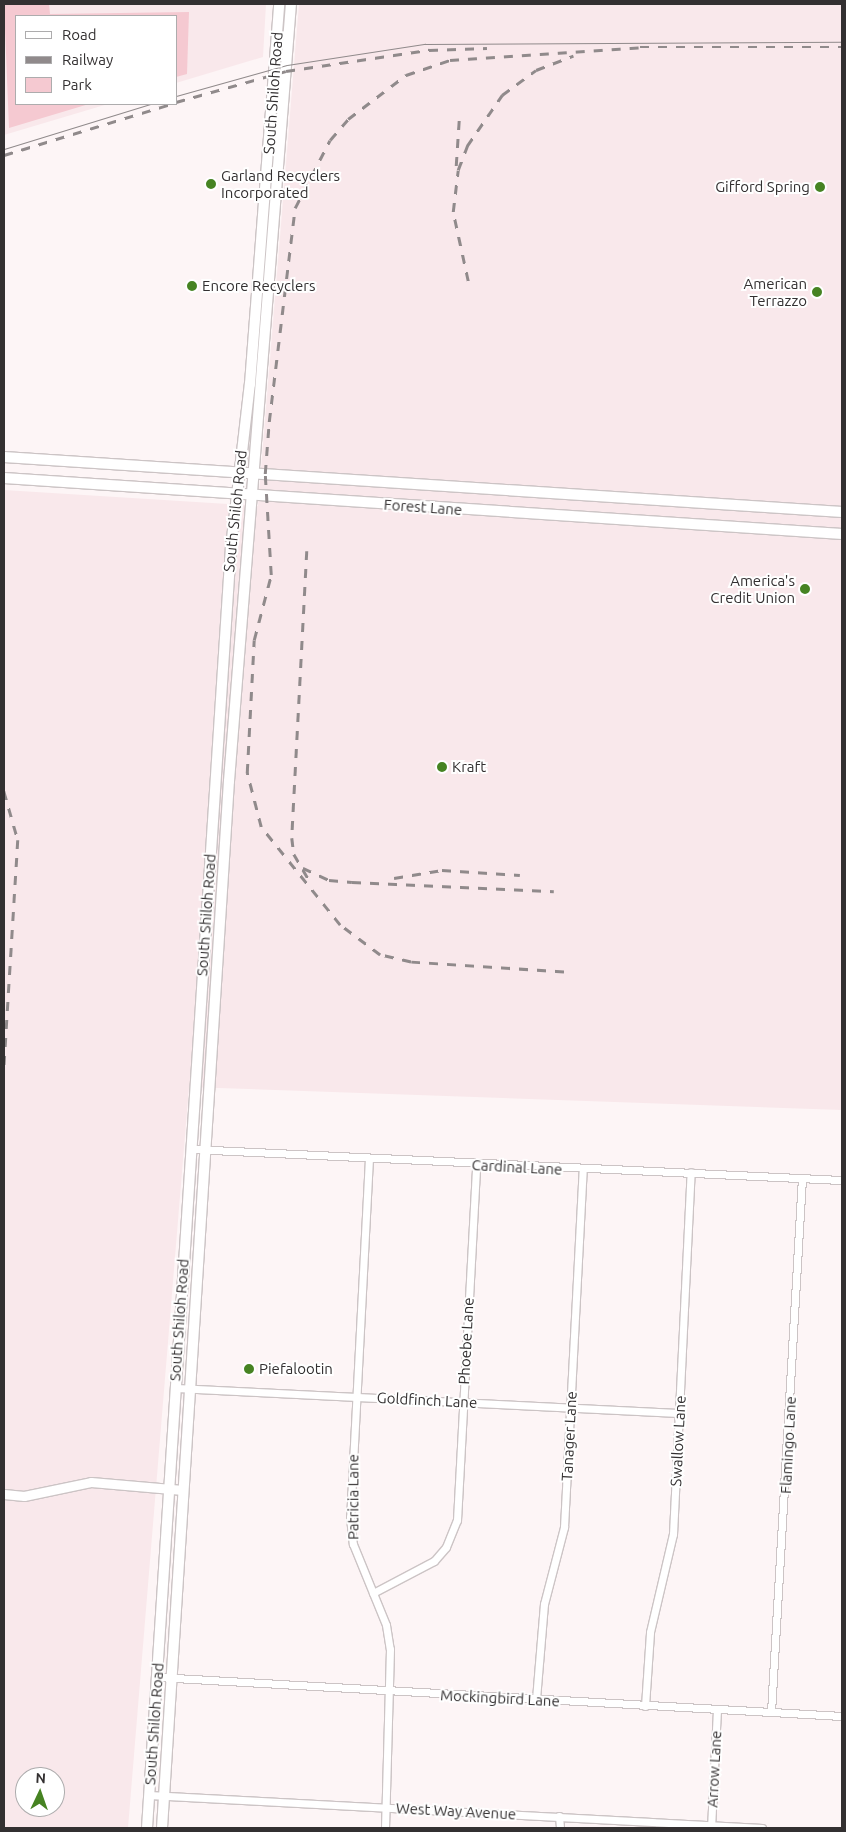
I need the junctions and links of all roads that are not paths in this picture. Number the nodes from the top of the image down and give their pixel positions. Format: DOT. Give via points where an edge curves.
graph roads {
  1 [pos="279,4"];
  2 [pos="291,4"];
  3 [pos="4,457"];
  4 [pos="238,474"];
  5 [pos="254,474"];
  6 [pos="4,478"];
  7 [pos="236,495"];
  8 [pos="251,496"];
  9 [pos="842,512"];
  10 [pos="842,534"];
  11 [pos="191,1149"];
  12 [pos="203,1149"];
  13 [pos="369,1158"];
  14 [pos="476,1164"];
  15 [pos="583,1170"];
  16 [pos="691,1172"];
  17 [pos="802,1178"];
  18 [pos="842,1180"];
  19 [pos="175,1388"];
  20 [pos="189,1389"];
  21 [pos="356,1397"];
  22 [pos="463,1402"];
  23 [pos="570,1409"];
  24 [pos="679,1414"];
  25 [pos="169,1489"];
  26 [pos="183,1490"];
  27 [pos="4,1494"];
  28 [pos="373,1593"];
  29 [pos="157,1677"];
  30 [pos="171,1678"];
  31 [pos="393,1692"];
  32 [pos="536,1700"];
  33 [pos="645,1706"];
  34 [pos="717,1709"];
  35 [pos="771,1712"];
  36 [pos="842,1716"];
  37 [pos="150,1795"];
  38 [pos="164,1795"];
  39 [pos="386,1808"];
  40 [pos="559,1816"];
  41 [pos="711,1826"];
  42 [pos="147,1828"];
  43 [pos="162,1828"];
  44 [pos="385,1828"];
  45 [pos="560,1828"];
  46 [pos="762,1828"];
  1 -- 4 [label="main road, South Shiloh Road" via="250,384"];
  2 -- 5 [label="main road, South Shiloh Road"];
  3 -- 4 [label="main road, Forest Lane"];
  4 -- 5 [label="main road, Forest Lane"];
  4 -- 7 [label="main road, South Shiloh Road"];
  5 -- 8 [label="main road, South Shiloh Road"];
  5 -- 9 [label="main road, Forest Lane"];
  6 -- 7 [label="main road, Forest Lane"];
  7 -- 8 [label="main road, Forest Lane"];
  7 -- 11 [label="main road, South Shiloh Road"];
  8 -- 10 [label="main road, Forest Lane"];
  8 -- 12 [label="main road, South Shiloh Road"];
  11 -- 12 [label="street, Cardinal Lane"];
  11 -- 19 [label="main road, South Shiloh Road"];
  12 -- 13 [label="street, Cardinal Lane"];
  12 -- 20 [label="main road, South Shiloh Road"];
  13 -- 14 [label="street, Cardinal Lane"];
  13 -- 21 [label="street, Patricia Lane"];
  14 -- 15 [label="street, Cardinal Lane"];
  14 -- 22 [label="street, Phoebe Lane"];
  15 -- 16 [label="street, Cardinal Lane"];
  15 -- 23 [label="street, Tanager Lane"];
  16 -- 17 [label="street, Cardinal Lane"];
  16 -- 24 [label="street, Swallow Lane"];
  17 -- 18 [label="street, Cardinal Lane"];
  17 -- 35 [label="street, Flamingo Lane"];
  19 -- 20 [label="street, Goldfinch Lane"];
  19 -- 25 [label="main road, South Shiloh Road"];
  20 -- 21 [label="street, Goldfinch Lane"];
  20 -- 26 [label="main road, South Shiloh Road"];
  21 -- 22 [label="street, Goldfinch Lane"];
  21 -- 28 [label="street, Patricia Lane" via="352,1544"];
  22 -- 23 [label="street, Goldfinch Lane"];
  22 -- 28 [label="street, Phoebe Lane" via="457,1520 452,1536 434,1561"];
  23 -- 24 [label="street, Goldfinch Lane"];
  23 -- 32 [label="street, Tanager Lane" via="564,1528 544,1604"];
  24 -- 33 [label="street, Swallow Lane" via="673,1534 650,1632"];
  25 -- 26 [label="street"];
  25 -- 27 [label="street" via="91,1482 24,1496"];
  25 -- 29 [label="main road, South Shiloh Road"];
  26 -- 30 [label="main road, South Shiloh Road"];
  28 -- 31 [label="street, Patricia Lane" via="386,1625"];
  29 -- 30 [label="street, Mockingbird Lane"];
  29 -- 37 [label="main road, South Shiloh Road"];
  30 -- 31 [label="street, Mockingbird Lane"];
  30 -- 38 [label="main road, South Shiloh Road"];
  31 -- 32 [label="street, Mockingbird Lane"];
  31 -- 39 [label="street, Patricia Lane"];
  32 -- 33 [label="street, Mockingbird Lane"];
  33 -- 34 [label="street, Mockingbird Lane"];
  34 -- 35 [label="street, Mockingbird Lane"];
  34 -- 41 [label="street, Arrow Lane"];
  35 -- 36 [label="street, Mockingbird Lane"];
  37 -- 38 [label="street, West Way Avenue"];
  37 -- 42 [label="main road, South Shiloh Road"];
  38 -- 39 [label="street, West Way Avenue"];
  38 -- 43 [label="main road, South Shiloh Road"];
  39 -- 40 [label="street, West Way Avenue"];
  39 -- 44 [label="street, Patricia Lane"];
  40 -- 41 [label="street, West Way Avenue"];
  40 -- 45 [label="street"];
  41 -- 46 [label="street, West Way Avenue"];
}
